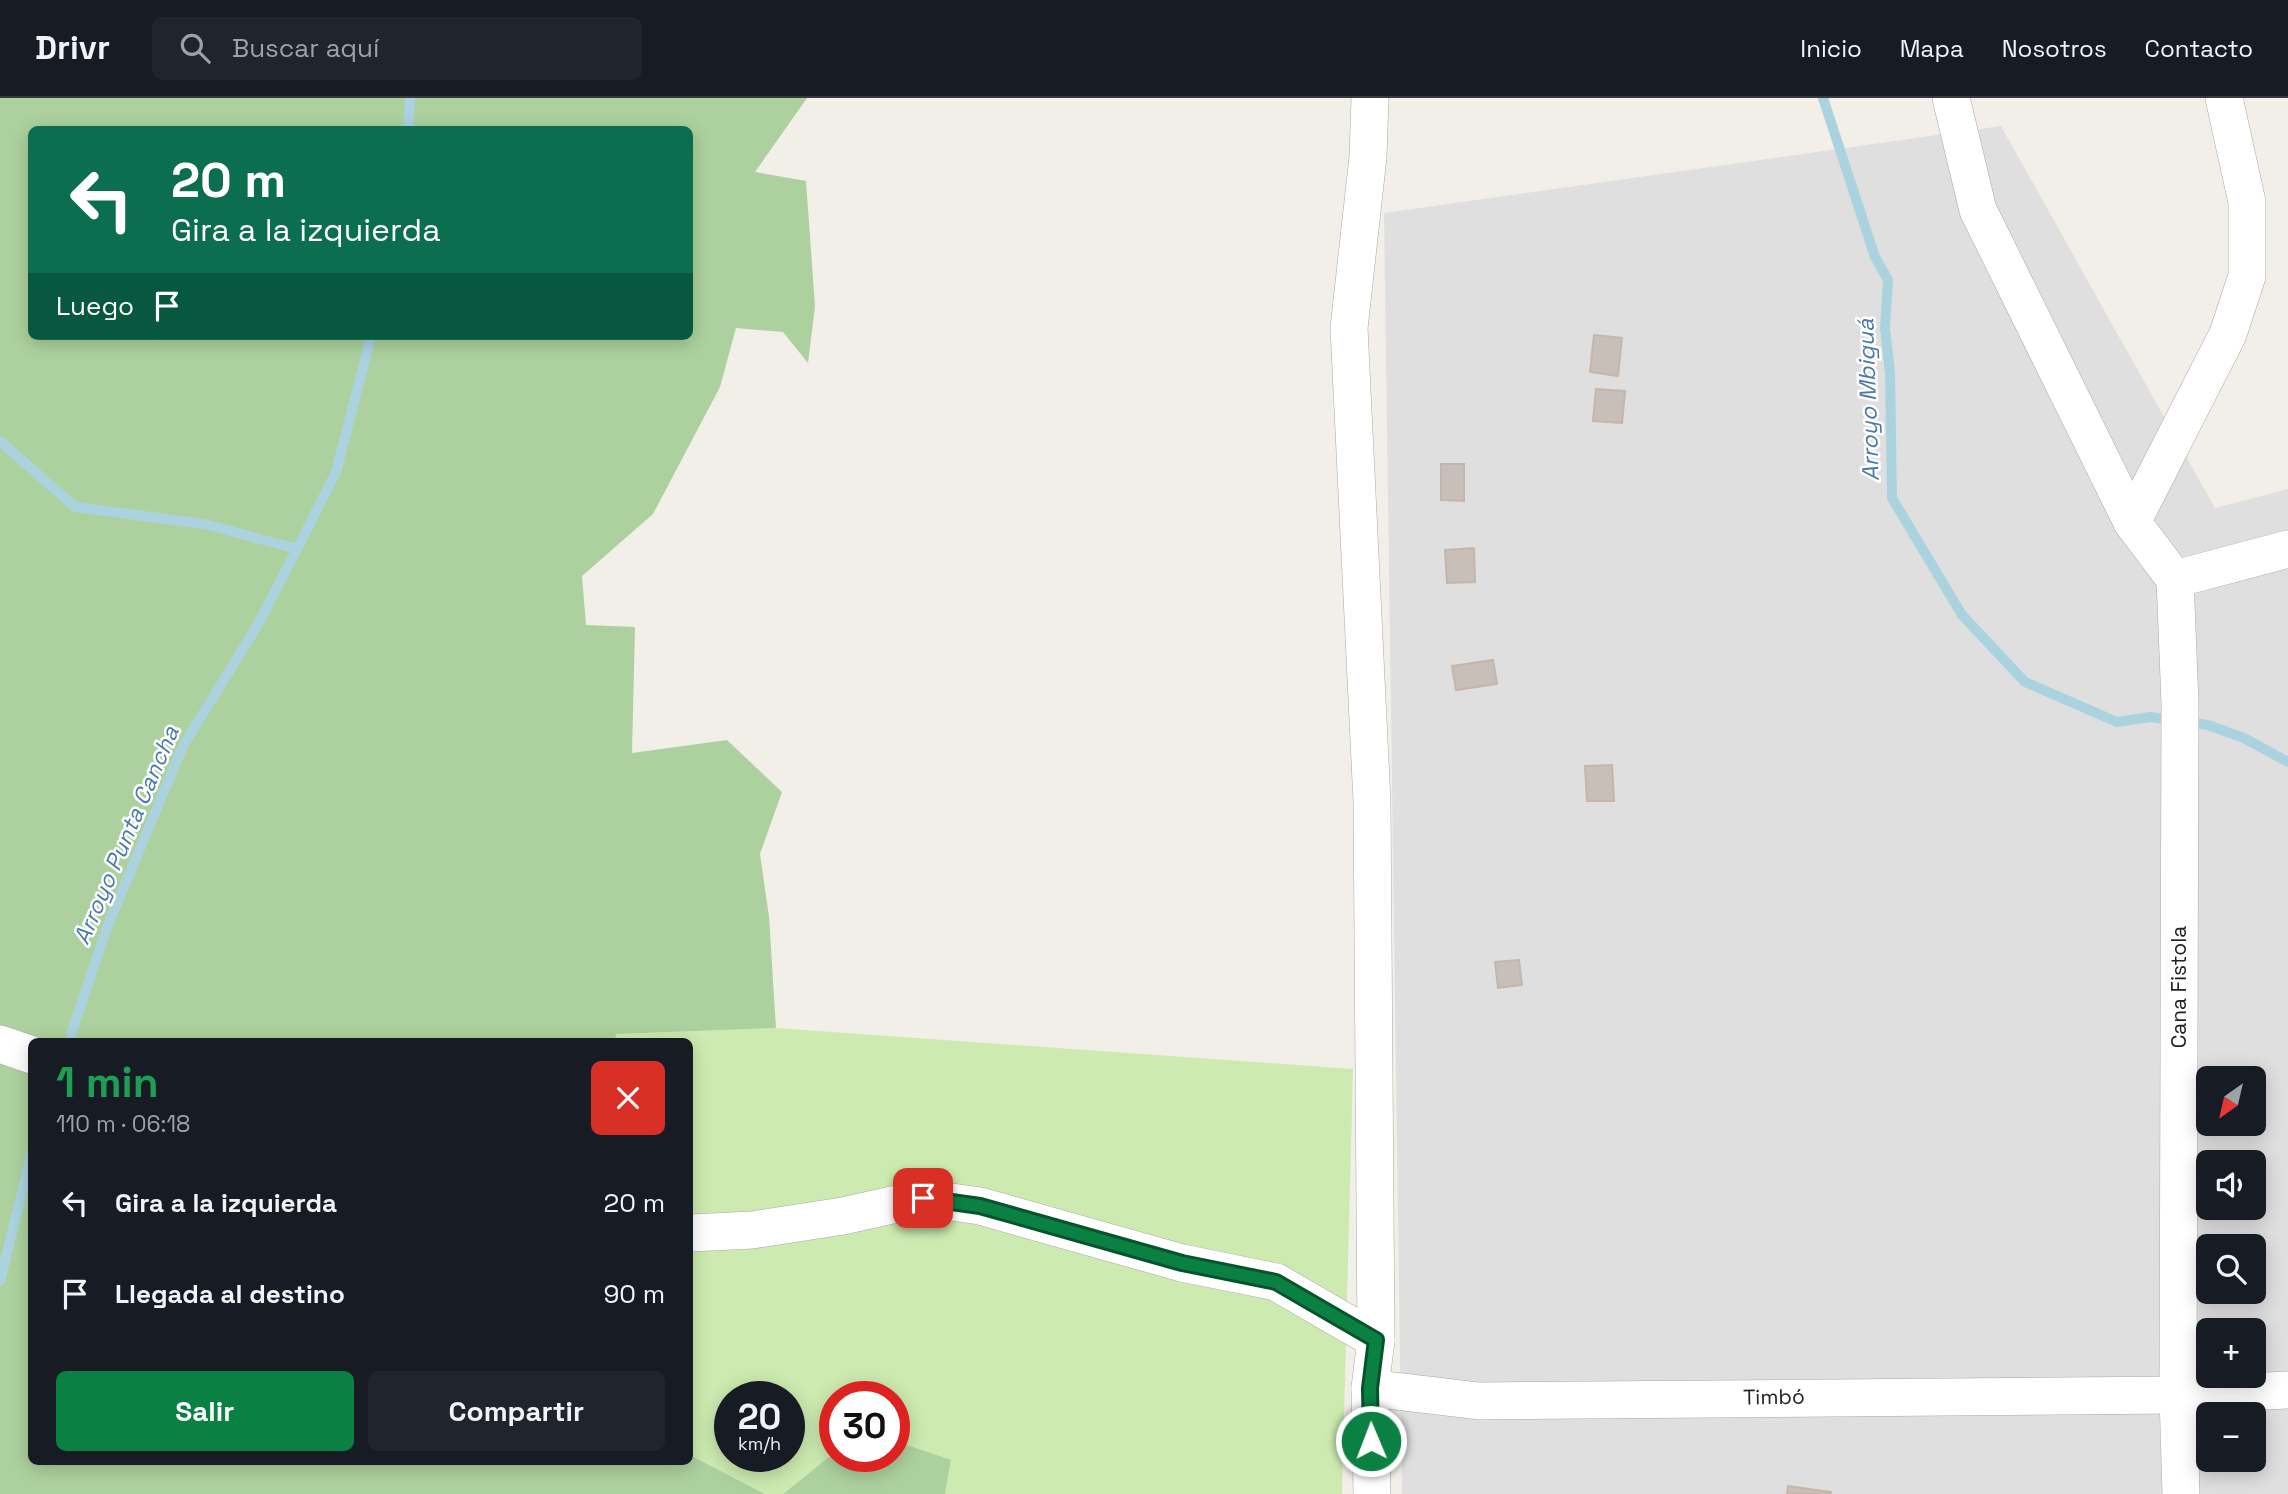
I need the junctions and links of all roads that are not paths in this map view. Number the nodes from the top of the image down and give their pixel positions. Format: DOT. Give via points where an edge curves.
graph roads {
  1 [pos="1370,98"];
  2 [pos="1951,98"];
  3 [pos="2224,98"];
  4 [pos="2132,522"];
  5 [pos="2288,549"];
  6 [pos="2175,579"];
  7 [pos="0,1044"];
  8 [pos="28,1054"];
  9 [pos="693,1233"];
  10 [pos="1376,1340"];
  11 [pos="1370,1388"];
  12 [pos="2288,1390"];
  13 [pos="2178,1395"];
  14 [pos="1372,1494"];
  15 [pos="2181,1494"];
  1 -- 10 [label="street" via="1349,328 1372,802"];
  2 -- 4 [label="street" via="1978,210"];
  3 -- 4 [label="street" via="2247,202 2247,276 2228,334"];
  4 -- 6 [label="street"];
  5 -- 6 [label="street"];
  6 -- 13 [label="street, Cana Fistola" via="2180,703"];
  7 -- 8 [label="street"];
  9 -- 10 [label="street" via="752,1230 923,1198 980,1206 1182,1263 1276,1282"];
  10 -- 11 [label="street"];
  11 -- 13 [label="street, Timbó" via="1479,1401"];
  11 -- 14 [label="street"];
  12 -- 13 [label="street, Timbó"];
  13 -- 15 [label="street, Cana Fistola"];
}
